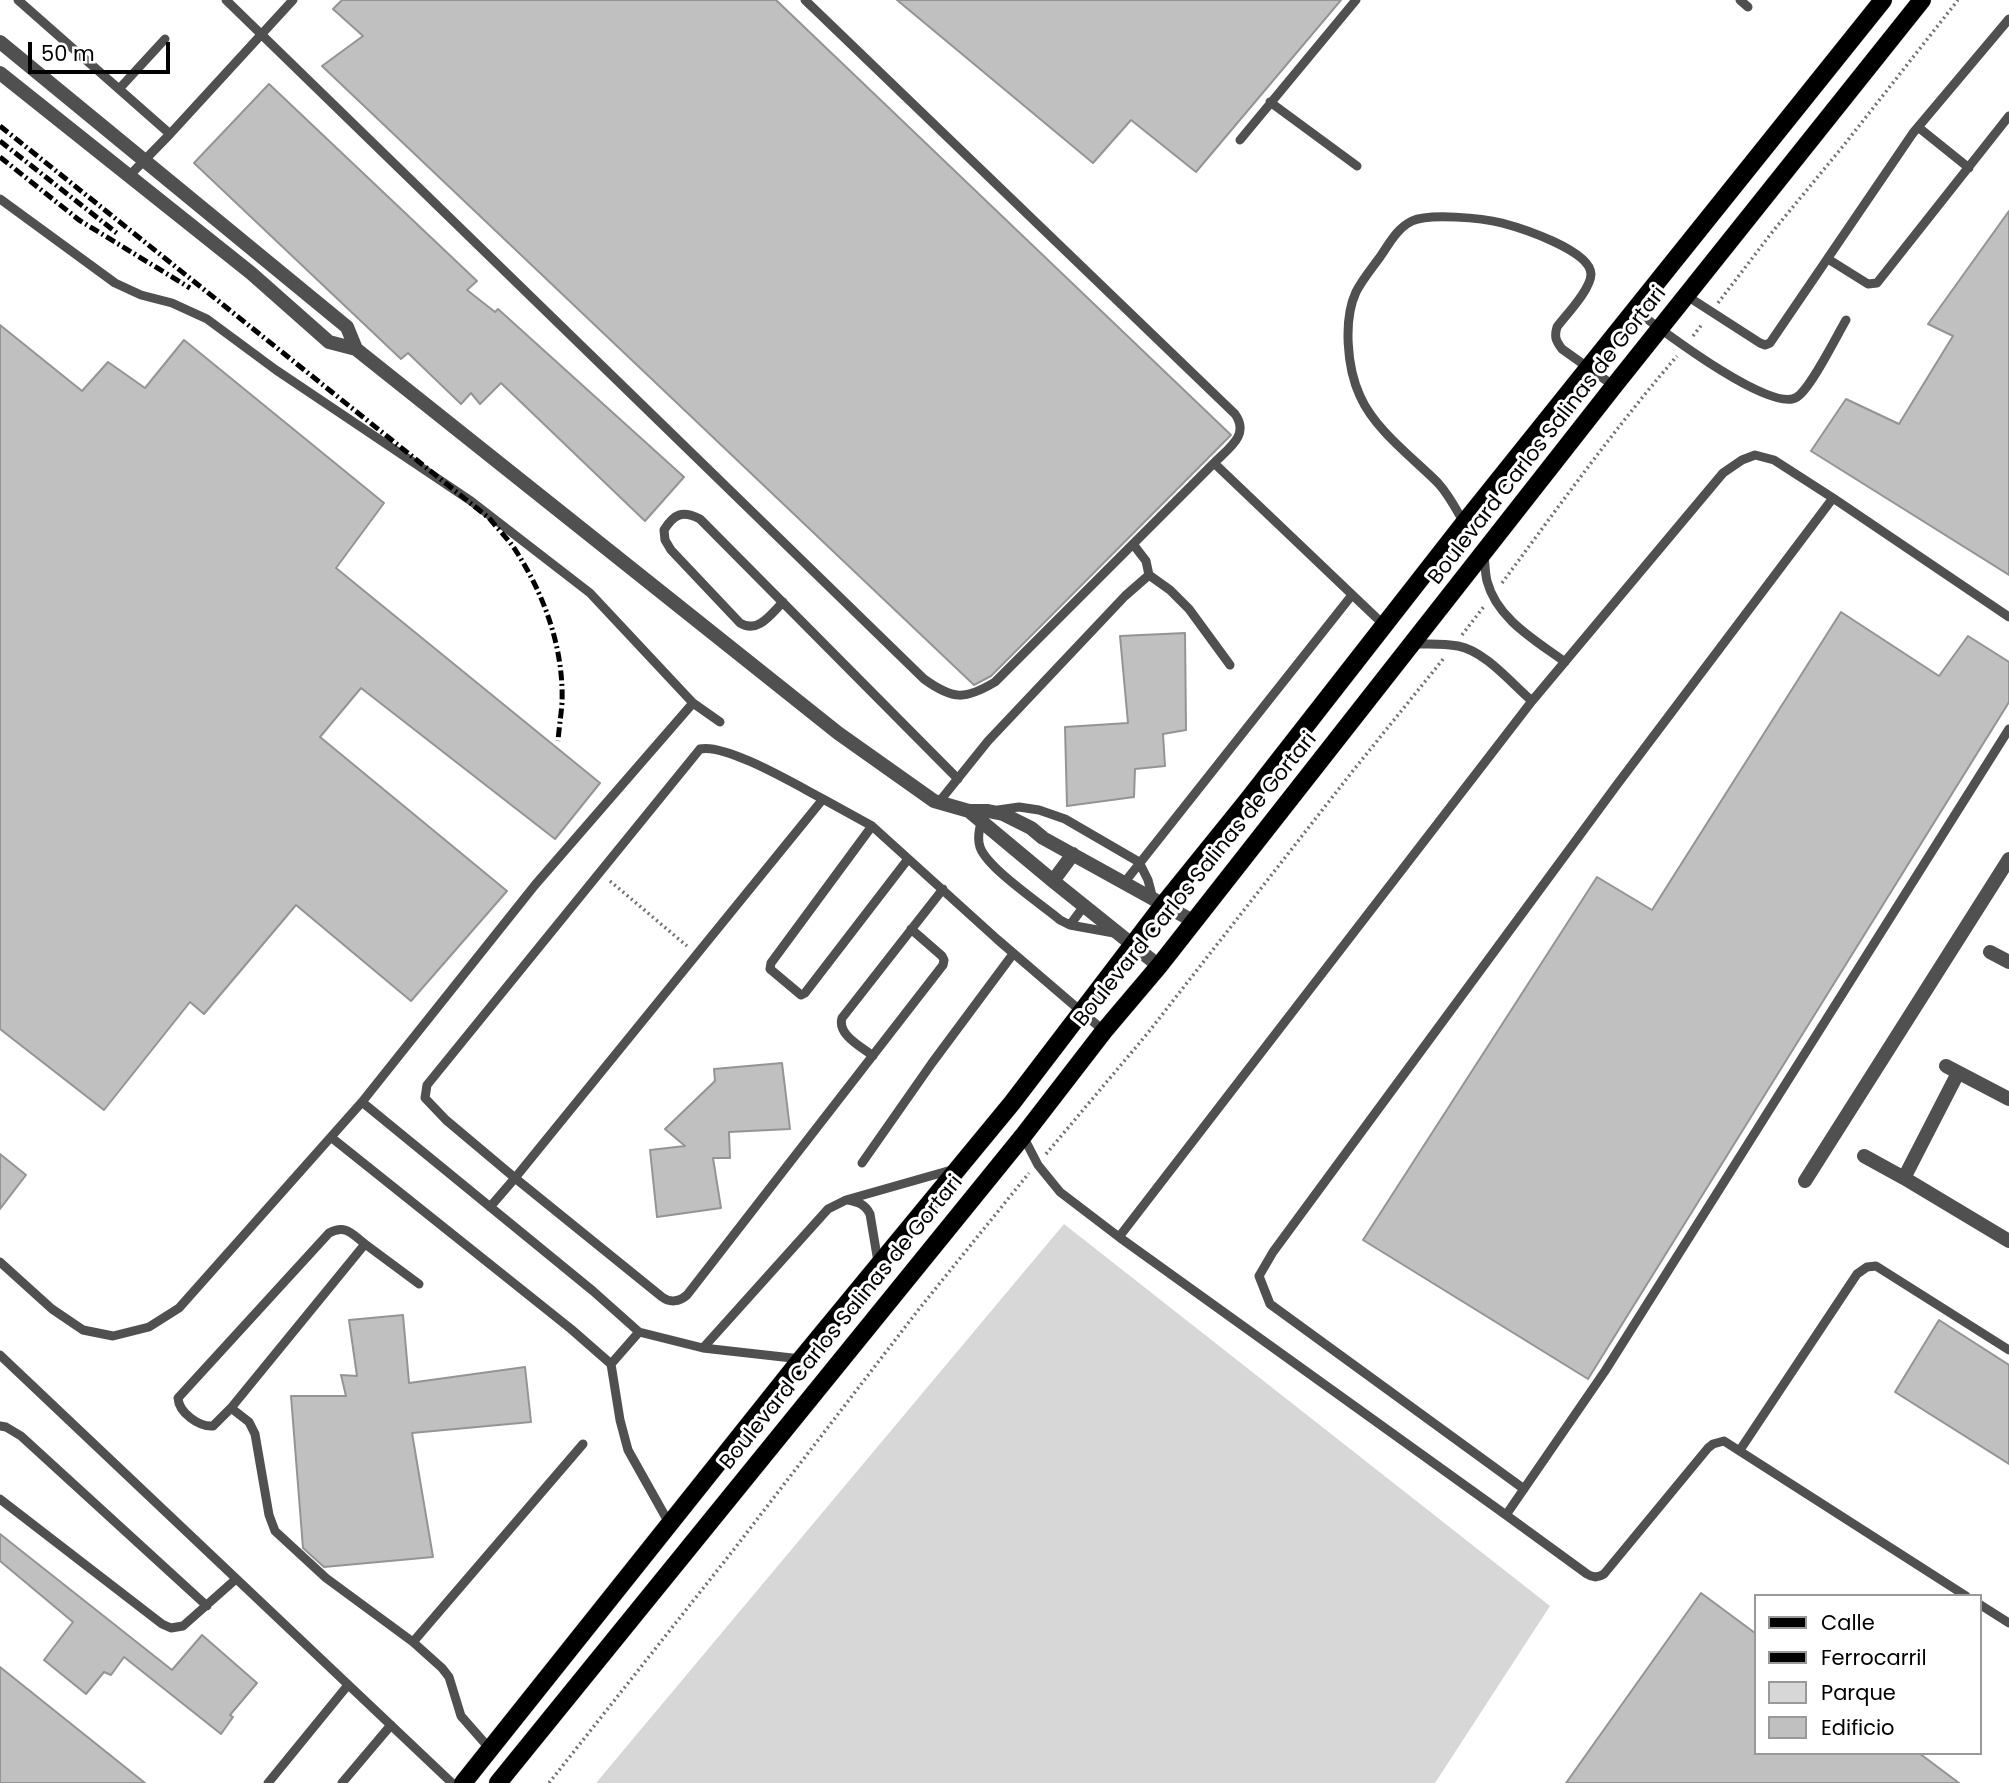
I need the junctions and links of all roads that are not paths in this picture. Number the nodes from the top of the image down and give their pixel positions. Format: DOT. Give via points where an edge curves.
graph roads {
  1 [pos="18,0"];
  2 [pos="226,0"];
  3 [pos="293,0"];
  4 [pos="805,0"];
  5 [pos="1356,0"];
  6 [pos="1740,0"];
  7 [pos="1883,0"];
  8 [pos="1922,0"];
  9 [pos="1748,7"];
  10 [pos="2009,19"];
  11 [pos="262,33"];
  12 [pos="165,39"];
  13 [pos="0,43"];
  14 [pos="0,73"];
  15 [pos="118,89"];
  16 [pos="1270,102"];
  17 [pos="2009,117"];
  18 [pos="1918,127"];
  19 [pos="170,134"];
  20 [pos="1240,140"];
  21 [pos="145,160"];
  22 [pos="1357,166"];
  23 [pos="1969,168"];
  24 [pos="129,176"];
  25 [pos="0,199"];
  26 [pos="1828,259"];
  27 [pos="1687,296"];
  28 [pos="1635,310"];
  29 [pos="1846,320"];
  30 [pos="1660,328"];
  31 [pos="356,349"];
  32 [pos="1589,368"];
  33 [pos="1614,386"];
  34 [pos="1214,463"];
  35 [pos="1833,498"];
  36 [pos="1464,523"];
  37 [pos="1133,544"];
  38 [pos="1484,553"];
  39 [pos="1149,575"];
  40 [pos="1353,594"];
  41 [pos="783,602"];
  42 [pos="2009,617"];
  43 [pos="1385,626"];
  44 [pos="1412,645"];
  45 [pos="1565,662"];
  46 [pos="1230,665"];
  47 [pos="1532,701"];
  48 [pos="693,703"];
  49 [pos="720,722"];
  50 [pos="2009,729"];
  51 [pos="958,779"];
  52 [pos="823,799"];
  53 [pos="939,802"];
  54 [pos="984,816"];
  55 [pos="872,826"];
  56 [pos="1073,854"];
  57 [pos="908,859"];
  58 [pos="2009,859"];
  59 [pos="1139,862"];
  60 [pos="1053,881"];
  61 [pos="1124,883"];
  62 [pos="943,889"];
  63 [pos="1158,902"];
  64 [pos="1084,906"];
  65 [pos="1193,921"];
  66 [pos="1070,925"];
  67 [pos="911,929"];
  68 [pos="1117,933"];
  69 [pos="1132,945"];
  70 [pos="1990,952"];
  71 [pos="1013,954"];
  72 [pos="2009,962"];
  73 [pos="1159,966"];
  74 [pos="1081,1011"];
  75 [pos="1104,1031"];
  76 [pos="873,1056"];
  77 [pos="2009,1099"];
  78 [pos="362,1102"];
  79 [pos="1023,1136"];
  80 [pos="331,1138"];
  81 [pos="1864,1156"];
  82 [pos="862,1163"];
  83 [pos="957,1168"];
  84 [pos="515,1178"];
  85 [pos="1904,1178"];
  86 [pos="1805,1181"];
  87 [pos="846,1200"];
  88 [pos="490,1207"];
  89 [pos="1119,1237"];
  90 [pos="2009,1241"];
  91 [pos="365,1244"];
  92 [pos="0,1262"];
  93 [pos="878,1265"];
  94 [pos="419,1284"];
  95 [pos="639,1332"];
  96 [pos="703,1348"];
  97 [pos="2009,1350"];
  98 [pos="0,1355"];
  99 [pos="801,1359"];
  100 [pos="611,1364"];
  101 [pos="231,1408"];
  102 [pos="0,1426"];
  103 [pos="583,1444"];
  104 [pos="1740,1450"];
  105 [pos="1524,1489"];
  106 [pos="0,1499"];
  107 [pos="1506,1515"];
  108 [pos="669,1523"];
  109 [pos="236,1579"];
  110 [pos="1963,1594"];
  111 [pos="1981,1605"];
  112 [pos="207,1606"];
  113 [pos="2009,1623"];
  114 [pos="413,1642"];
  115 [pos="348,1685"];
  116 [pos="391,1725"];
  117 [pos="490,1748"];
  118 [pos="268,1783"];
  119 [pos="342,1783"];
  120 [pos="453,1783"];
  121 [pos="463,1783"];
  122 [pos="498,1783"];
  1 -- 15 [label="lane"];
  2 -- 11 [label="lane"];
  3 -- 11 [label="lane"];
  4 -- 34 [label="lane" via="1235,414 1241,431"];
  5 -- 16 [label="lane"];
  6 -- 9 [label="lane"];
  7 -- 28 [label="main road, Boulevard Carlos Salinas de Gortari"];
  8 -- 27 [label="main road, Boulevard Carlos Salinas de Gortari"];
  10 -- 18 [label="lane"];
  11 -- 19 [label="lane"];
  11 -- 37 [label="lane" via="939,690 958,696 976,693 995,682"];
  12 -- 15 [label="lane"];
  13 -- 21 [label="street"];
  14 -- 24 [label="street"];
  15 -- 19 [label="lane"];
  16 -- 20 [label="lane"];
  16 -- 22 [label="lane"];
  17 -- 23 [label="lane"];
  18 -- 23 [label="lane"];
  18 -- 26 [label="lane"];
  19 -- 21 [label="lane"];
  21 -- 24 [label="lane"];
  21 -- 31 [label="street" via="347,327"];
  23 -- 26 [label="lane" via="1877,283 1868,284"];
  24 -- 31 [label="street" via="329,342"];
  25 -- 48 [label="lane" via="115,284 207,319 471,501 590,593"];
  26 -- 27 [label="lane" via="1765,345"];
  27 -- 30 [label="main road, Boulevard Carlos Salinas de Gortari"];
  28 -- 30 [label="lane"];
  28 -- 32 [label="main road, Boulevard Carlos Salinas de Gortari"];
  29 -- 30 [label="lane" via="1806,388 1787,401 1738,381"];
  30 -- 33 [label="main road, Boulevard Carlos Salinas de Gortari"];
  31 -- 53 [label="street" via="838,733"];
  32 -- 33 [label="lane"];
  32 -- 36 [label="main road, Boulevard Carlos Salinas de Gortari"];
  32 -- 36 [label="lane" via="1562,349 1555,335 1591,276 1580,257 1555,242 1500,222 1429,218 1412,221 1398,231 1357,290 1349,311 1354,376 1369,413 1439,485"];
  33 -- 38 [label="main road, Boulevard Carlos Salinas de Gortari"];
  34 -- 37 [label="lane"];
  34 -- 40 [label="lane"];
  35 -- 42 [label="lane"];
  35 -- 45 [label="lane" via="1774,460 1755,455 1742,460 1723,472"];
  35 -- 105 [label="lane" via="1608,797 1259,1276 1270,1304"];
  36 -- 43 [label="main road, Boulevard Carlos Salinas de Gortari"];
  37 -- 39 [label="lane" via="1146,561"];
  38 -- 44 [label="main road, Boulevard Carlos Salinas de Gortari"];
  38 -- 45 [label="lane" via="1486,580 1510,621"];
  39 -- 46 [label="lane" via="1189,609"];
  39 -- 51 [label="lane" via="988,741"];
  40 -- 43 [label="lane"];
  40 -- 59 [label="lane"];
  41 -- 41 [label="lane" via="700,519 678,514 670,520 664,530 671,550 740,623 755,627"];
  41 -- 51 [label="lane"];
  43 -- 63 [label="main road, Boulevard Carlos Salinas de Gortari" via="1248,801"];
  44 -- 47 [label="lane" via="1454,645 1480,655"];
  44 -- 65 [label="main road, Boulevard Carlos Salinas de Gortari"];
  45 -- 47 [label="lane"];
  47 -- 89 [label="lane"];
  48 -- 49 [label="lane"];
  48 -- 78 [label="lane" via="535,885"];
  50 -- 105 [label="lane" via="1605,1371"];
  51 -- 53 [label="lane"];
  52 -- 55 [label="lane"];
  52 -- 84 [label="lane"];
  52 -- 84 [label="lane" via="738,757 707,747 599,873 425,1092 437,1112"];
  53 -- 54 [label="street"];
  54 -- 56 [label="street" via="1003,814 1018,820"];
  54 -- 59 [label="lane" via="1018,807 1039,810 1065,819"];
  54 -- 60 [label="street"];
  54 -- 66 [label="lane" via="979,844 989,862"];
  55 -- 57 [label="lane"];
  55 -- 57 [label="lane" via="771,963 774,974 805,993"];
  56 -- 60 [label="street"];
  56 -- 61 [label="street"];
  57 -- 62 [label="lane"];
  58 -- 86 [label="street"];
  59 -- 61 [label="lane"];
  59 -- 63 [label="lane"];
  60 -- 64 [label="street"];
  61 -- 63 [label="street"];
  62 -- 67 [label="lane"];
  62 -- 71 [label="lane"];
  63 -- 65 [label="street"];
  63 -- 69 [label="main road, Boulevard Carlos Salinas de Gortari"];
  64 -- 66 [label="lane"];
  64 -- 68 [label="street"];
  65 -- 73 [label="main road, Boulevard Carlos Salinas de Gortari"];
  66 -- 68 [label="lane"];
  67 -- 76 [label="lane" via="840,1023 845,1033"];
  67 -- 76 [label="lane" via="944,962"];
  68 -- 69 [label="street"];
  69 -- 73 [label="street"];
  69 -- 74 [label="main road, Boulevard Carlos Salinas de Gortari"];
  70 -- 72 [label="street"];
  71 -- 74 [label="lane"];
  71 -- 82 [label="lane"];
  73 -- 75 [label="main road, Boulevard Carlos Salinas de Gortari"];
  74 -- 75 [label="lane"];
  74 -- 83 [label="main road, Boulevard Carlos Salinas de Gortari"];
  75 -- 79 [label="main road, Boulevard Carlos Salinas de Gortari"];
  76 -- 84 [label="lane" via="681,1299 666,1300"];
  77 -- 85 [label="street" via="1952,1069"];
  78 -- 80 [label="lane"];
  78 -- 88 [label="lane"];
  79 -- 89 [label="lane" via="1059,1192"];
  79 -- 122 [label="main road, Boulevard Carlos Salinas de Gortari"];
  80 -- 92 [label="lane" via="179,1308 149,1327 113,1336 83,1329 52,1309"];
  80 -- 100 [label="lane"];
  81 -- 85 [label="street"];
  83 -- 87 [label="lane"];
  83 -- 93 [label="main road, Boulevard Carlos Salinas de Gortari"];
  84 -- 88 [label="lane"];
  85 -- 90 [label="street"];
  87 -- 93 [label="lane" via="858,1202 870,1214"];
  87 -- 96 [label="lane" via="828,1209 810,1227"];
  88 -- 95 [label="lane"];
  89 -- 107 [label="lane"];
  91 -- 94 [label="lane"];
  91 -- 101 [label="lane"];
  91 -- 101 [label="lane" via="345,1229 329,1233 178,1398 179,1406 205,1426 213,1426"];
  93 -- 99 [label="main road, Boulevard Carlos Salinas de Gortari"];
  95 -- 96 [label="lane"];
  95 -- 100 [label="lane"];
  96 -- 99 [label="lane"];
  97 -- 104 [label="lane" via="1876,1266 1867,1267 1857,1274"];
  98 -- 109 [label="lane"];
  99 -- 108 [label="main road, Boulevard Carlos Salinas de Gortari"];
  100 -- 108 [label="lane" via="628,1450"];
  101 -- 114 [label="lane" via="249,1422 255,1434 275,1531 326,1578"];
  102 -- 112 [label="lane" via="21,1436"];
  103 -- 114 [label="lane"];
  104 -- 107 [label="lane" via="1724,1441 1707,1448 1598,1577 1587,1574"];
  104 -- 110 [label="lane"];
  105 -- 107 [label="lane"];
  106 -- 112 [label="lane" via="162,1625 183,1626"];
  108 -- 117 [label="main road, Boulevard Carlos Salinas de Gortari"];
  109 -- 112 [label="lane"];
  109 -- 115 [label="lane"];
  111 -- 113 [label="lane"];
  114 -- 117 [label="lane" via="449,1677 461,1716"];
  115 -- 116 [label="lane"];
  115 -- 118 [label="lane"];
  116 -- 119 [label="lane"];
  116 -- 120 [label="lane"];
  117 -- 121 [label="main road, Boulevard Carlos Salinas de Gortari"];
}
